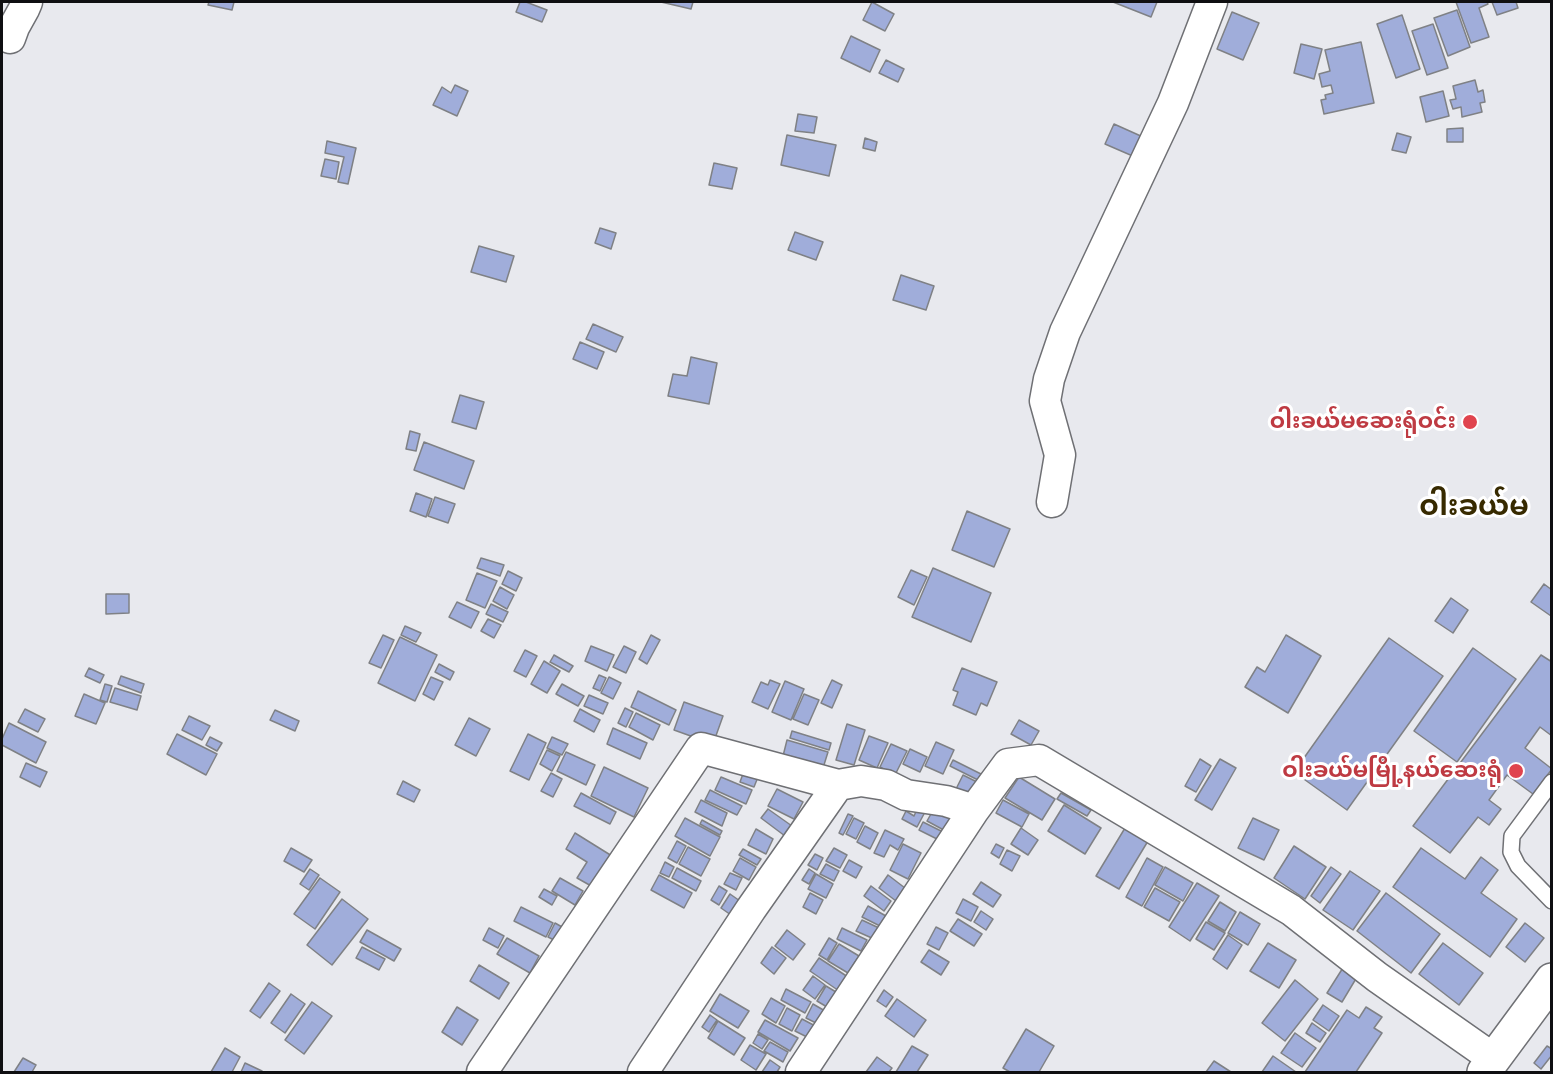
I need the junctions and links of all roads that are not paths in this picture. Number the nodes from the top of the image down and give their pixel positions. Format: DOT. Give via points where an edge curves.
graph roads {
  1 [pos="27,2"];
  2 [pos="1212,2"];
  3 [pos="10,38"];
  4 [pos="1052,502"];
  5 [pos="1551,782"];
  6 [pos="838,785"];
  7 [pos="974,810"];
  8 [pos="1551,901"];
  9 [pos="1551,980"];
  10 [pos="1489,1066"];
  11 [pos="482,1072"];
  12 [pos="643,1072"];
  13 [pos="801,1072"];
  1 -- 3 [label="street"];
  2 -- 4 [label="street" via="1173,103 1065,332 1049,379 1045,401 1060,455"];
  5 -- 8 [label="lane" via="1512,836 1511,852 1518,866"];
  6 -- 7 [label="street" via="861,781 886,785 906,795"];
  6 -- 11 [label="street" via="701,748"];
  6 -- 12 [label="street"];
  7 -- 10 [label="street" via="1008,764 1039,760 1291,910"];
  7 -- 13 [label="street"];
  9 -- 10 [label="street"];
}
